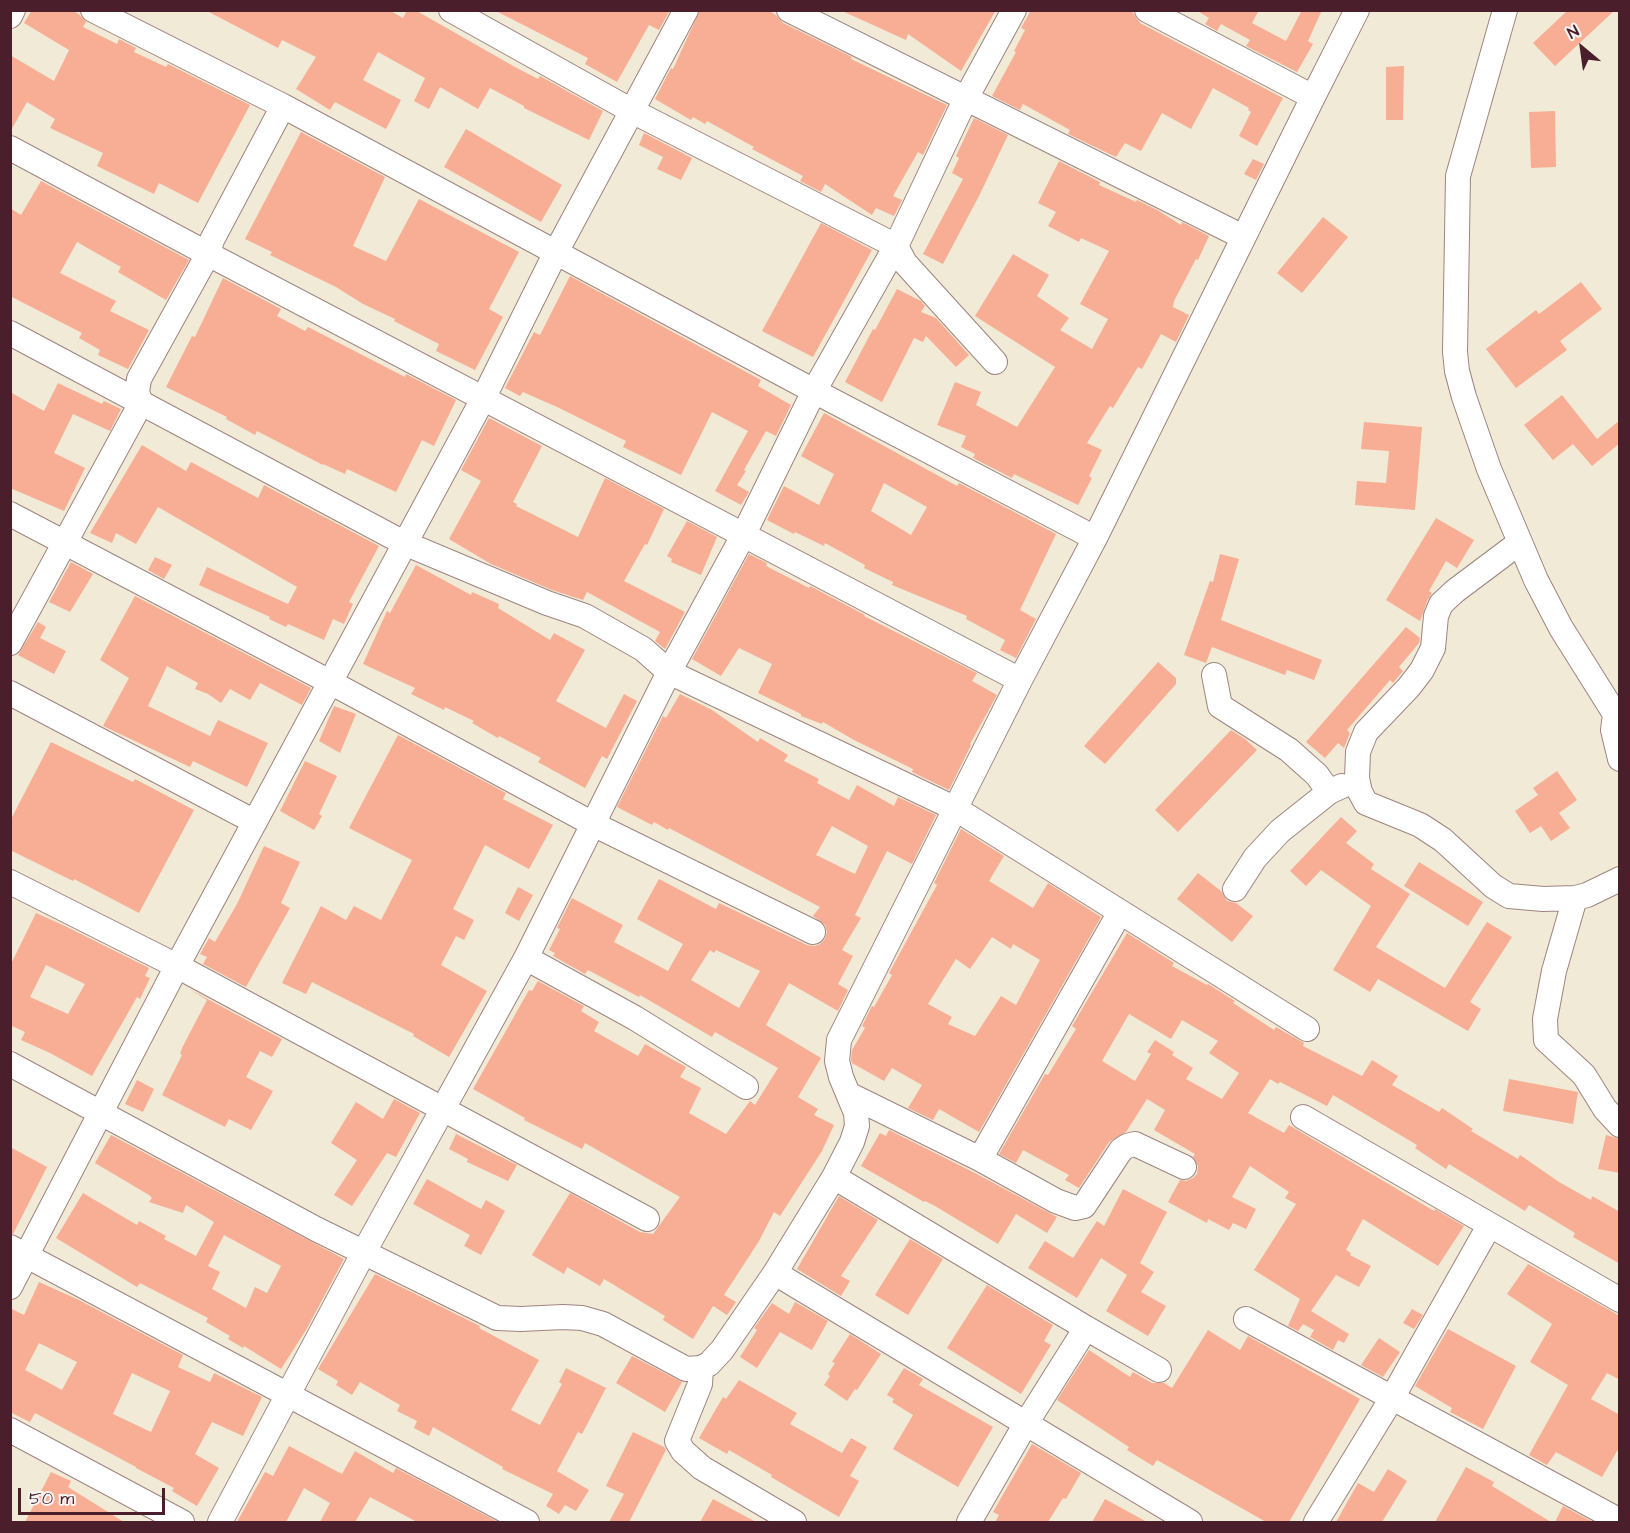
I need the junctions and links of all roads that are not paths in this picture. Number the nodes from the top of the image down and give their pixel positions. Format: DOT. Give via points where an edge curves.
graph roads {
  1 [pos="13,10"];
  2 [pos="93,10"];
  3 [pos="451,10"];
  4 [pos="686,10"];
  5 [pos="789,10"];
  6 [pos="1014,10"];
  7 [pos="1148,10"];
  8 [pos="1357,10"];
  9 [pos="1505,10"];
  10 [pos="10,16"];
  11 [pos="1313,97"];
  12 [pos="965,100"];
  13 [pos="283,106"];
  14 [pos="632,111"];
  15 [pos="10,148"];
  16 [pos="1243,237"];
  17 [pos="896,246"];
  18 [pos="208,254"];
  19 [pos="555,254"];
  20 [pos="10,333"];
  21 [pos="995,362"];
  22 [pos="814,391"];
  23 [pos="484,397"];
  24 [pos="141,403"];
  25 [pos="10,514"];
  26 [pos="744,534"];
  27 [pos="1095,538"];
  28 [pos="64,543"];
  29 [pos="404,543"];
  30 [pos="1520,543"];
  31 [pos="10,643"];
  32 [pos="669,672"];
  33 [pos="1214,675"];
  34 [pos="1020,680"];
  35 [pos="330,681"];
  36 [pos="10,693"];
  37 [pos="1617,708"];
  38 [pos="1620,759"];
  39 [pos="1357,778"];
  40 [pos="1329,792"];
  41 [pos="956,808"];
  42 [pos="255,822"];
  43 [pos="593,824"];
  44 [pos="1620,879"];
  45 [pos="10,882"];
  46 [pos="1235,889"];
  47 [pos="1575,898"];
  48 [pos="1120,912"];
  49 [pos="813,932"];
  50 [pos="526,958"];
  51 [pos="177,966"];
  52 [pos="1307,1029"];
  53 [pos="10,1064"];
  54 [pos="746,1087"];
  55 [pos="848,1094"];
  56 [pos="444,1109"];
  57 [pos="100,1112"];
  58 [pos="1303,1117"];
  59 [pos="1620,1125"];
  60 [pos="980,1159"];
  61 [pos="1184,1167"];
  62 [pos="834,1177"];
  63 [pos="647,1219"];
  64 [pos="1489,1226"];
  65 [pos="18,1251"];
  66 [pos="364,1252"];
  67 [pos="775,1273"];
  68 [pos="10,1287"];
  69 [pos="1620,1300"];
  70 [pos="1246,1319"];
  71 [pos="1086,1328"];
  72 [pos="701,1368"];
  73 [pos="1159,1370"];
  74 [pos="287,1393"];
  75 [pos="1392,1398"];
  76 [pos="1025,1425"];
  77 [pos="10,1430"];
  78 [pos="1614,1515"];
  79 [pos="182,1522"];
  80 [pos="220,1522"];
  81 [pos="527,1522"];
  82 [pos="794,1522"];
  83 [pos="969,1522"];
  84 [pos="1190,1522"];
  85 [pos="1316,1522"];
  1 -- 10 [label="street"];
  2 -- 13 [label="street"];
  3 -- 14 [label="street"];
  4 -- 14 [label="street"];
  5 -- 12 [label="street"];
  6 -- 12 [label="street"];
  7 -- 11 [label="street"];
  8 -- 11 [label="street"];
  9 -- 30 [label="street" via="1458,176 1455,352 1464,397"];
  11 -- 16 [label="street"];
  12 -- 16 [label="street"];
  12 -- 17 [label="street"];
  13 -- 18 [label="street"];
  13 -- 19 [label="street"];
  14 -- 17 [label="street"];
  14 -- 19 [label="street"];
  15 -- 18 [label="street"];
  16 -- 27 [label="street"];
  17 -- 21 [label="street" via="905,263"];
  17 -- 22 [label="street"];
  18 -- 23 [label="street"];
  18 -- 24 [label="street" via="139,379 137,392"];
  19 -- 22 [label="street"];
  19 -- 23 [label="street"];
  20 -- 24 [label="street"];
  22 -- 26 [label="street"];
  22 -- 27 [label="street"];
  23 -- 26 [label="street"];
  23 -- 29 [label="street"];
  24 -- 28 [label="street"];
  24 -- 29 [label="street"];
  25 -- 28 [label="street"];
  26 -- 32 [label="street"];
  26 -- 34 [label="street"];
  27 -- 34 [label="street"];
  28 -- 31 [label="street"];
  28 -- 35 [label="street"];
  29 -- 32 [label="street" via="585,616 642,650"];
  29 -- 35 [label="street"];
  30 -- 37 [label="street" via="1561,628"];
  30 -- 39 [label="street" via="1441,604 1433,648 1409,687 1366,732 1358,753"];
  32 -- 41 [label="street"];
  32 -- 43 [label="street"];
  33 -- 40 [label="street" via="1220,706 1289,750 1317,775"];
  34 -- 41 [label="street"];
  35 -- 42 [label="street"];
  35 -- 43 [label="street"];
  36 -- 42 [label="street"];
  37 -- 38 [label="street" via="1613,730"];
  39 -- 40 [label="street"];
  39 -- 47 [label="street" via="1366,803 1420,825 1509,896"];
  40 -- 46 [label="street" via="1280,831 1255,858"];
  41 -- 48 [label="street"];
  41 -- 55 [label="street" via="839,1040 837,1061"];
  42 -- 51 [label="street"];
  43 -- 49 [label="street"];
  43 -- 50 [label="street"];
  44 -- 47 [label="street"];
  45 -- 51 [label="street"];
  47 -- 59 [label="street" via="1554,971 1545,1019 1546,1040 1584,1075"];
  48 -- 52 [label="street"];
  48 -- 60 [label="street"];
  50 -- 54 [label="street" via="635,1018"];
  50 -- 56 [label="street"];
  51 -- 56 [label="street"];
  51 -- 57 [label="street"];
  53 -- 57 [label="street"];
  55 -- 60 [label="street"];
  55 -- 62 [label="street" via="857,1126"];
  56 -- 63 [label="street"];
  56 -- 66 [label="street"];
  57 -- 65 [label="street"];
  57 -- 66 [label="street"];
  58 -- 64 [label="street"];
  60 -- 61 [label="street" via="1075,1208 1084,1206 1127,1146 1135,1144"];
  62 -- 67 [label="street"];
  62 -- 71 [label="street"];
  64 -- 69 [label="street"];
  64 -- 75 [label="street"];
  65 -- 68 [label="street"];
  65 -- 74 [label="street"];
  66 -- 72 [label="street" via="497,1318 582,1318 603,1324 686,1369"];
  66 -- 74 [label="street"];
  67 -- 72 [label="street" via="722,1350"];
  67 -- 76 [label="street"];
  70 -- 75 [label="street"];
  71 -- 73 [label="street"];
  71 -- 76 [label="street"];
  72 -- 82 [label="street" via="700,1384 677,1441 683,1451 702,1468"];
  74 -- 80 [label="street"];
  74 -- 81 [label="street"];
  75 -- 78 [label="street"];
  75 -- 85 [label="street"];
  76 -- 83 [label="street"];
  76 -- 84 [label="street"];
  77 -- 79 [label="street"];
}
